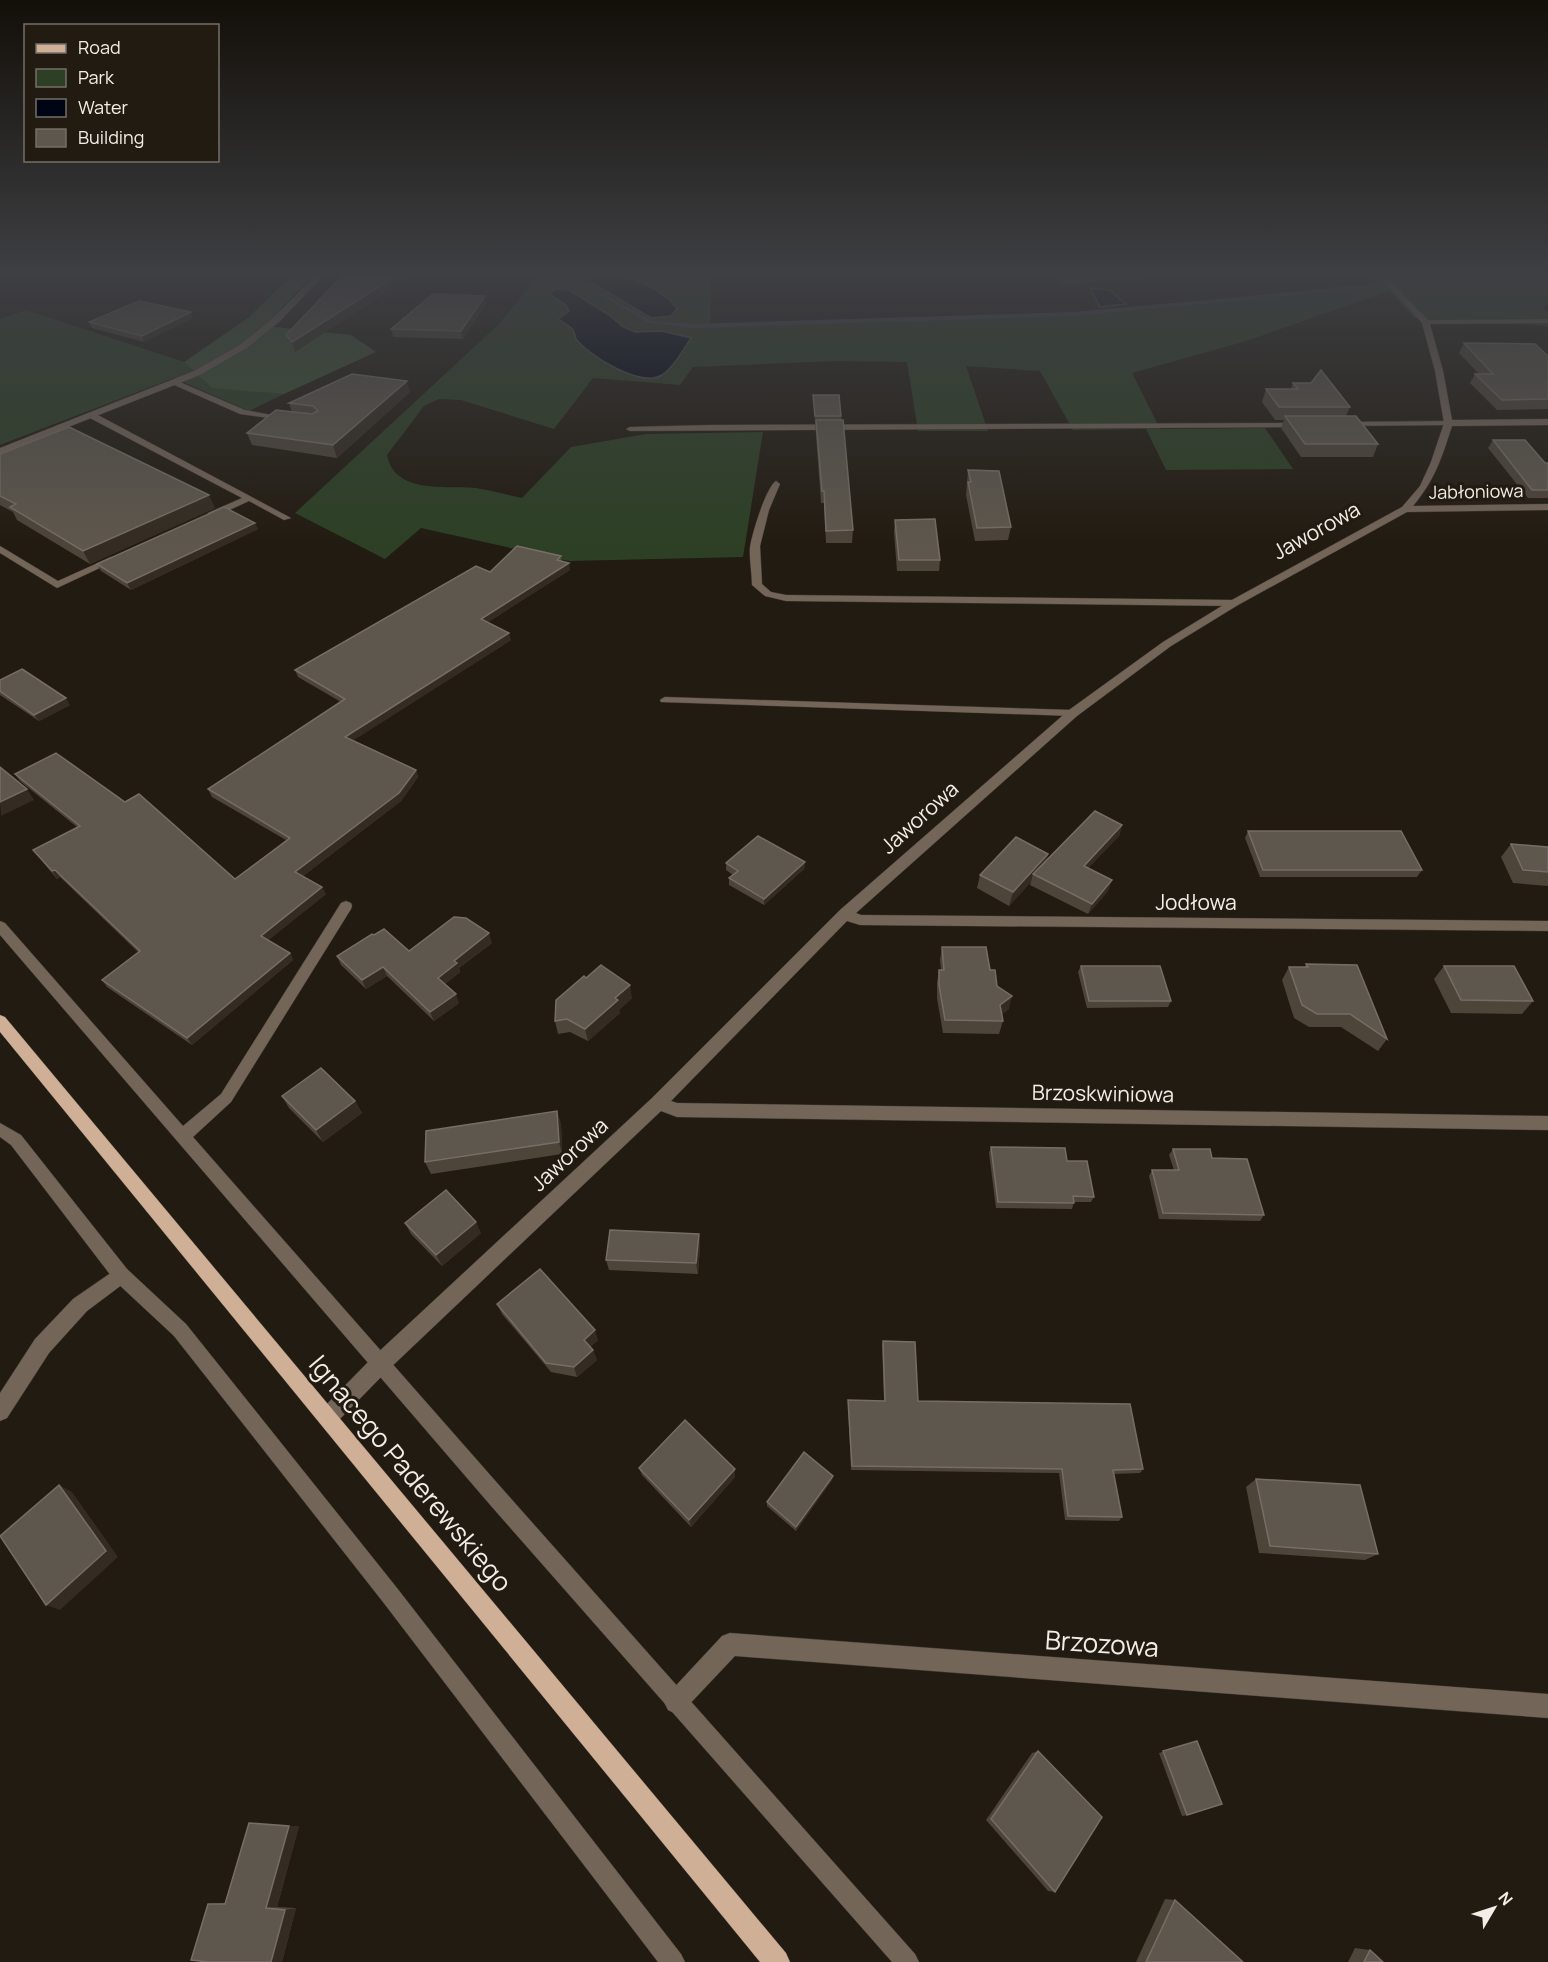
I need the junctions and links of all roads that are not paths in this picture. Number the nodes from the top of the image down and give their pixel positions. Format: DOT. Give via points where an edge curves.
graph roads {
  1 [pos="215,363"];
  2 [pos="1437,363"];
  3 [pos="175,382"];
  4 [pos="91,415"];
  5 [pos="295,419"];
  6 [pos="1548,422"];
  7 [pos="1448,423"];
  8 [pos="1340,424"];
  9 [pos="1305,425"];
  10 [pos="630,429"];
  11 [pos="0,451"];
  12 [pos="776,484"];
  13 [pos="249,498"];
  14 [pos="1548,507"];
  15 [pos="1405,508"];
  16 [pos="206,517"];
  17 [pos="287,518"];
  18 [pos="0,549"];
  19 [pos="121,556"];
  20 [pos="1234,603"];
  21 [pos="665,700"];
  22 [pos="1073,713"];
  23 [pos="346,906"];
  24 [pos="845,914"];
  25 [pos="0,926"];
  26 [pos="1548,926"];
  27 [pos="0,1021"];
  28 [pos="658,1103"];
  29 [pos="1548,1123"];
  30 [pos="0,1129"];
  31 [pos="183,1136"];
  32 [pos="121,1275"];
  33 [pos="380,1364"];
  34 [pos="0,1411"];
  35 [pos="328,1417"];
  36 [pos="676,1702"];
  37 [pos="1548,1706"];
  38 [pos="673,1962"];
  39 [pos="777,1962"];
  40 [pos="907,1962"];
  1 -- 3 [label="street"];
  2 -- 7 [label="street, Jaworowa"];
  3 -- 4 [label="street"];
  3 -- 5 [label="lane" via="243,412"];
  4 -- 11 [label="street"];
  4 -- 13 [label="lane"];
  6 -- 7 [label="street"];
  7 -- 8 [label="lane"];
  7 -- 15 [label="street, Jaworowa" via="1424,487"];
  9 -- 10 [label="lane"];
  12 -- 20 [label="lane" via="755,546 757,585 768,594 786,598"];
  13 -- 16 [label="lane"];
  13 -- 17 [label="lane"];
  14 -- 15 [label="street, Jabłoniowa"];
  15 -- 20 [label="street, Jaworowa"];
  18 -- 19 [label="lane" via="57,585"];
  20 -- 22 [label="street, Jaworowa" via="1167,644"];
  21 -- 22 [label="lane"];
  22 -- 24 [label="street, Jaworowa"];
  23 -- 31 [label="lane" via="226,1098"];
  24 -- 26 [label="street, Jodłowa" via="860,920"];
  24 -- 28 [label="street, Jaworowa"];
  25 -- 31 [label="lane"];
  27 -- 35 [label="main road, Ignacego Paderewskiego"];
  28 -- 29 [label="street, Brzoskwiniowa" via="677,1110"];
  28 -- 33 [label="street, Jaworowa"];
  30 -- 32 [label="lane" via="16,1140"];
  31 -- 33 [label="lane"];
  32 -- 34 [label="street" via="81,1305 42,1346"];
  32 -- 38 [label="lane" via="180,1330"];
  33 -- 35 [label="street, Jaworowa"];
  33 -- 36 [label="lane"];
  35 -- 39 [label="main road, Ignacego Paderewskiego"];
  36 -- 37 [label="street, Brzozowa" via="730,1644"];
  36 -- 40 [label="lane"];
}
